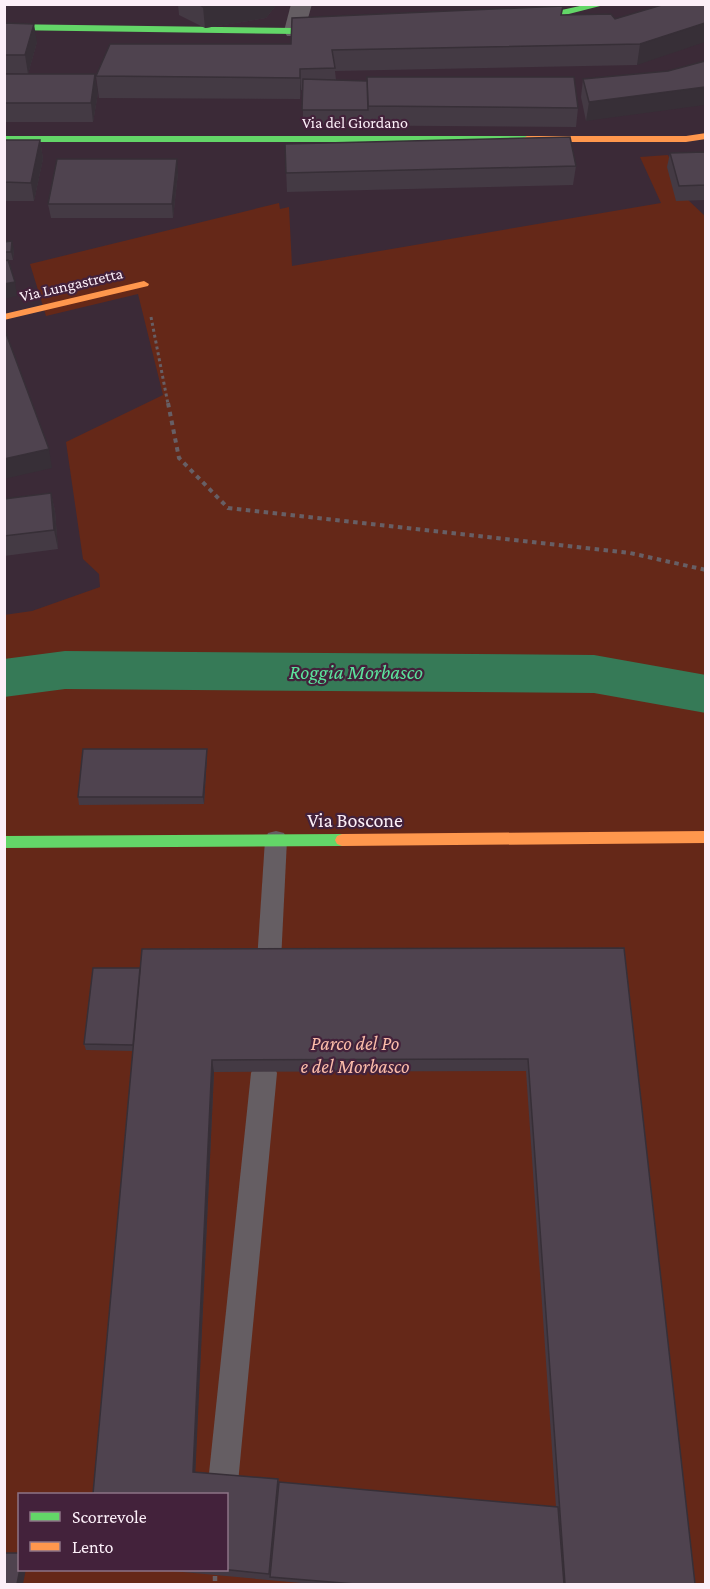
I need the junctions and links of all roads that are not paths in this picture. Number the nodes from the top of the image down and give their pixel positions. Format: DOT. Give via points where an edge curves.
graph roads {
  1 [pos="302,4"];
  2 [pos="604,4"];
  3 [pos="559,9"];
  4 [pos="509,17"];
  5 [pos="4,27"];
  6 [pos="355,27"];
  7 [pos="296,32"];
  8 [pos="705,136"];
  9 [pos="4,139"];
  10 [pos="144,284"];
  11 [pos="4,317"];
  12 [pos="705,837"];
  13 [pos="276,840"];
  14 [pos="4,842"];
  15 [pos="269,961"];
  16 [pos="264,1073"];
  17 [pos="223,1483"];
  1 -- 7 [label="street"];
  2 -- 3 [label="street"];
  3 -- 4 [label="street"];
  5 -- 7 [label="street"];
  6 -- 7 [label="street"];
  8 -- 9 [label="street, Via del Giordano"];
  10 -- 11 [label="street, Via Lungastretta"];
  12 -- 13 [label="street, Via Boscone"];
  13 -- 14 [label="street, Via Boscone"];
  13 -- 15 [label="lane"];
  16 -- 17 [label="lane"];
}
